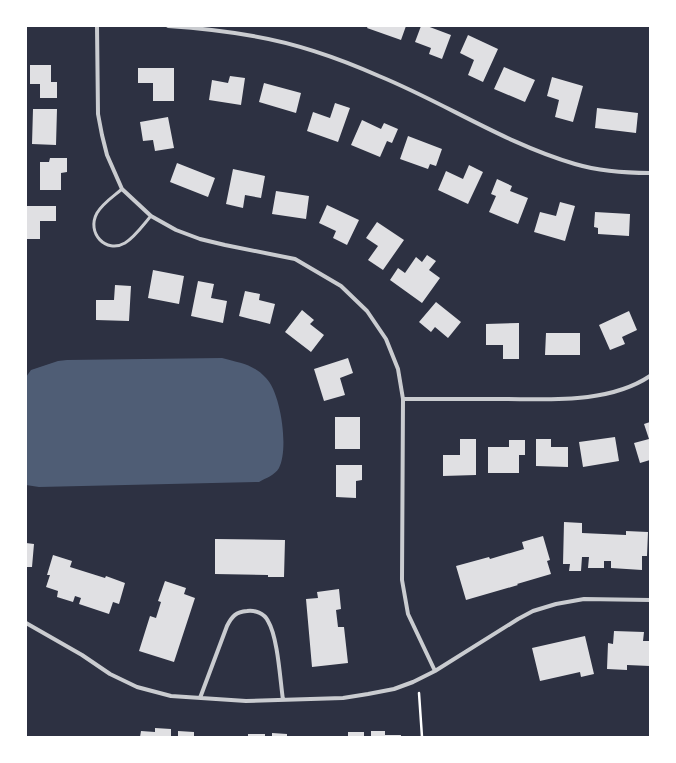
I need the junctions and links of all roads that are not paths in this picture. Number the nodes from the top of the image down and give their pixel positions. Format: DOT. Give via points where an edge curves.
graph roads {
  1 [pos="97,26"];
  2 [pos="168,26"];
  3 [pos="650,173"];
  4 [pos="122,189"];
  5 [pos="150,216"];
  6 [pos="650,376"];
  7 [pos="402,399"];
  8 [pos="650,600"];
  9 [pos="26,623"];
  10 [pos="435,671"];
  11 [pos="200,698"];
  12 [pos="283,700"];
  1 -- 4 [label="street" via="98,114 107,155"];
  2 -- 3 [label="street" via="253,36 295,45 422,94 532,149 576,164"];
  4 -- 5 [label="street"];
  4 -- 5 [label="lane" via="102,207 93,223 99,240 107,245 123,244"];
  5 -- 7 [label="street" via="200,239 295,259 342,286 367,311 386,339 398,369"];
  6 -- 7 [label="street" via="627,388 572,398"];
  7 -- 10 [label="street" via="403,591 408,614"];
  8 -- 10 [label="street" via="584,599 533,611"];
  9 -- 11 [label="street" via="110,674 137,687 171,696"];
  10 -- 12 [label="street" via="394,689 368,694 343,698"];
  11 -- 12 [label="street"];
  11 -- 12 [label="street" via="232,616 240,611 253,610 268,619 274,636"];
}
